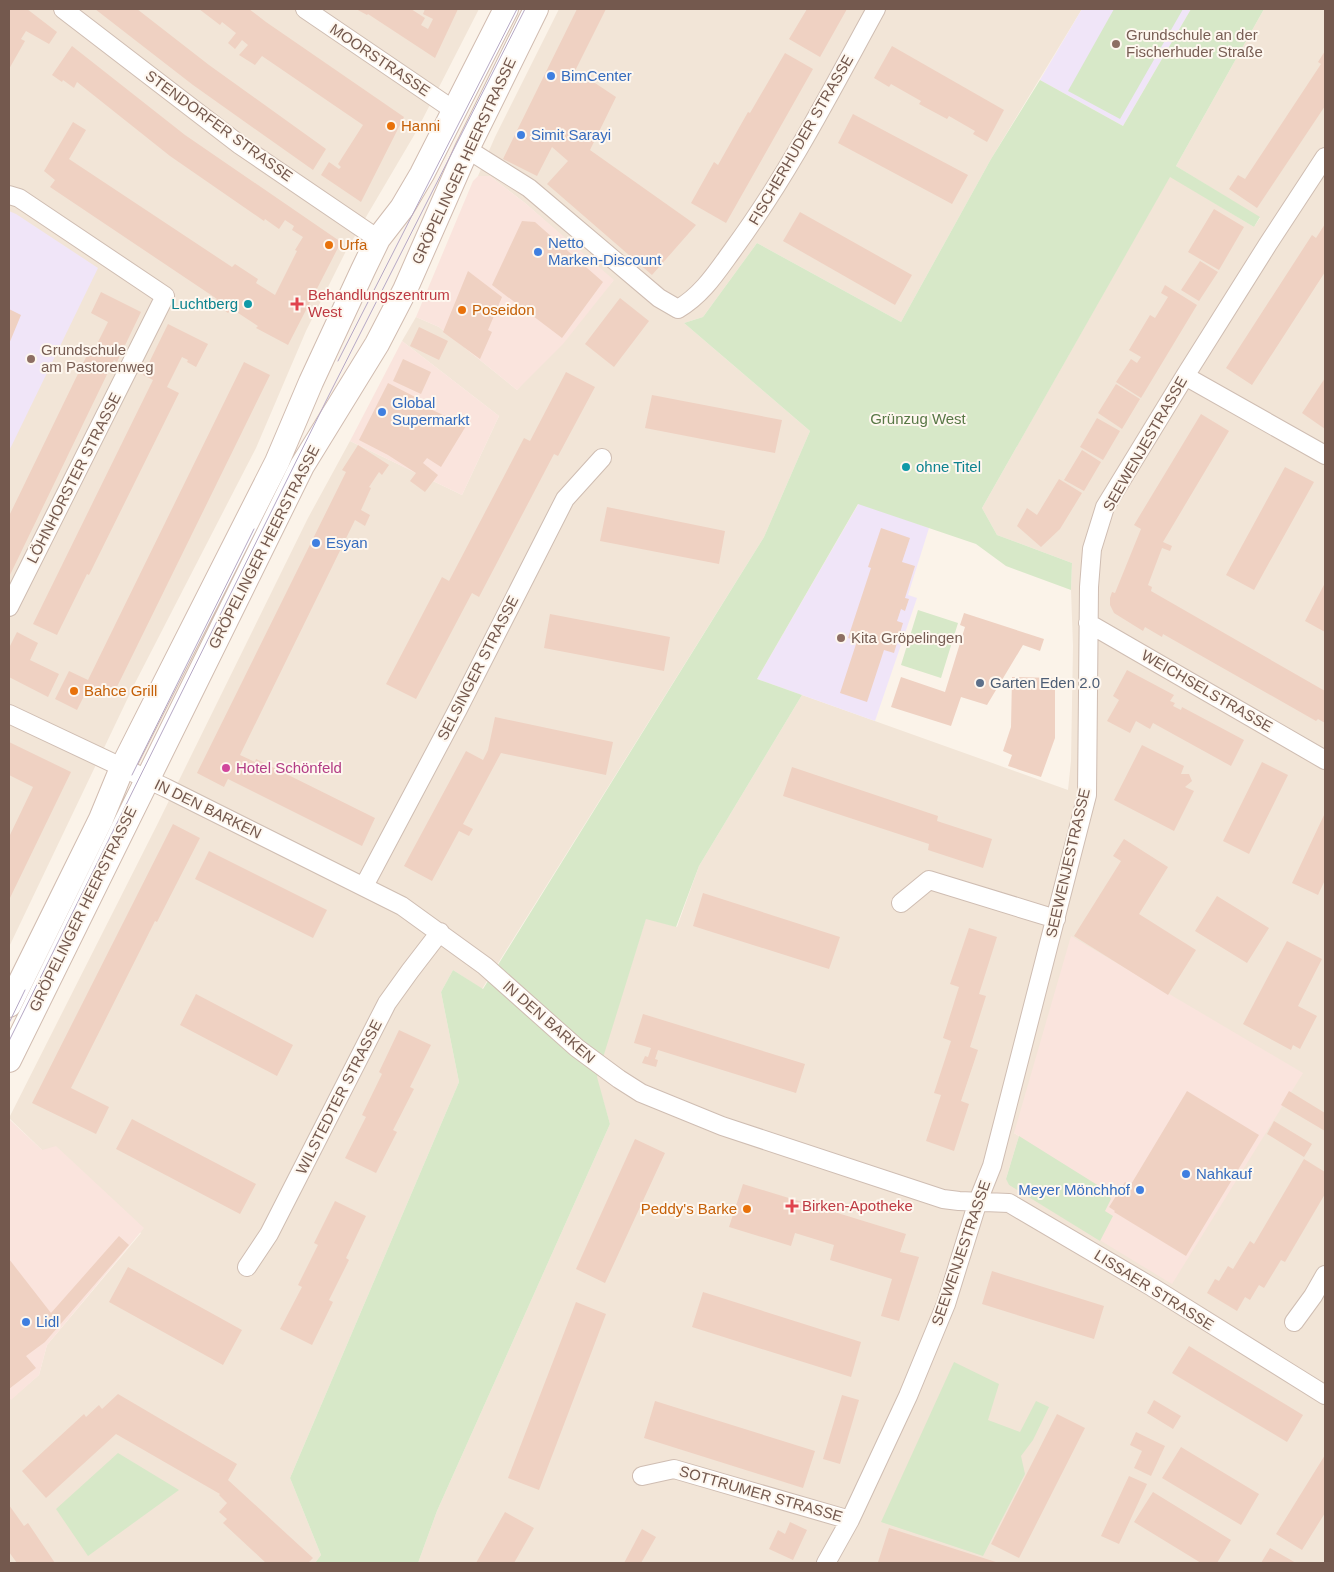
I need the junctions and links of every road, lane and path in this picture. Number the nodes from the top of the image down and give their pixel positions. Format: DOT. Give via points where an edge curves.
graph roads {
  1 [pos="63,9"];
  2 [pos="305,9"];
  3 [pos="506,9"];
  4 [pos="536,9"];
  5 [pos="876,9"];
  6 [pos="455,111"];
  7 [pos="467,149"];
  8 [pos="1325,157"];
  9 [pos="9,195"];
  10 [pos="378,239"];
  11 [pos="1184,376"];
  12 [pos="1325,454"];
  13 [pos="602,458"];
  14 [pos="9,607"];
  15 [pos="1088,623"];
  16 [pos="9,714"];
  17 [pos="1325,760"];
  18 [pos="122,768"];
  19 [pos="147,780"];
  20 [pos="364,886"];
  21 [pos="901,903"];
  22 [pos="1056,919"];
  23 [pos="440,932"];
  24 [pos="9,1005"];
  25 [pos="9,1060"];
  26 [pos="978,1201"];
  27 [pos="247,1267"];
  28 [pos="1325,1275"];
  29 [pos="1294,1322"];
  30 [pos="1325,1395"];
  31 [pos="642,1476"];
  32 [pos="850,1520"];
  33 [pos="826,1563"];
  1 -- 10 [label="street, STENDORFER STRASSE" via="240,145"];
  2 -- 6 [label="street, MOORSTRASSE"];
  3 -- 6 [label="main road, GRÖPELINGER HEERSTRASSE"];
  4 -- 7 [label="main road, GRÖPELINGER HEERSTRASSE"];
  5 -- 7 [label="street, FISCHERHUDER STRASSE" via="794,158 761,210 705,287 693,301 678,309 659,298 529,188"];
  6 -- 10 [label="main road, GRÖPELINGER HEERSTRASSE" via="402,208"];
  7 -- 19 [label="main road, GRÖPELINGER HEERSTRASSE" via="405,290 377,344 302,466"];
  8 -- 11 [label="street, SEEWENJESTRASSE"];
  9 -- 14 [label="street, LÖHNHORSTER STRASSE" via="19,198 165,296"];
  10 -- 18 [label="main road, GRÖPELINGER HEERSTRASSE" via="277,462"];
  11 -- 12 [label="street"];
  11 -- 15 [label="street, SEEWENJESTRASSE" via="1105,507 1092,549"];
  13 -- 20 [label="street, SELSINGER STRASSE" via="564,499"];
  15 -- 17 [label="street, WEICHSELSTRASSE"];
  15 -- 22 [label="street, SEEWENJESTRASSE" via="1087,795"];
  16 -- 18 [label="street, IN DEN BARKEN"];
  18 -- 19 [label="street, IN DEN BARKEN"];
  18 -- 24 [label="main road, GRÖPELINGER HEERSTRASSE" via="102,819"];
  19 -- 20 [label="street, IN DEN BARKEN"];
  19 -- 25 [label="main road, GRÖPELINGER HEERSTRASSE"];
  20 -- 23 [label="street, IN DEN BARKEN" via="402,906"];
  21 -- 22 [label="street" via="929,880"];
  22 -- 26 [label="street, SEEWENJESTRASSE" via="992,1166"];
  23 -- 26 [label="street, IN DEN BARKEN" via="486,966 577,1048 641,1093 722,1126 943,1199"];
  23 -- 27 [label="street, WILSTEDTER STRASSE" via="387,1003 269,1234"];
  26 -- 30 [label="street, LISSAER STRASSE" via="1009,1203"];
  26 -- 32 [label="street, SEEWENJESTRASSE" via="946,1304 908,1396"];
  28 -- 29 [label="street"];
  31 -- 32 [label="street, SOTTRUMER STRASSE" via="674,1469"];
  32 -- 33 [label="street, SEEWENJESTRASSE"];
}
